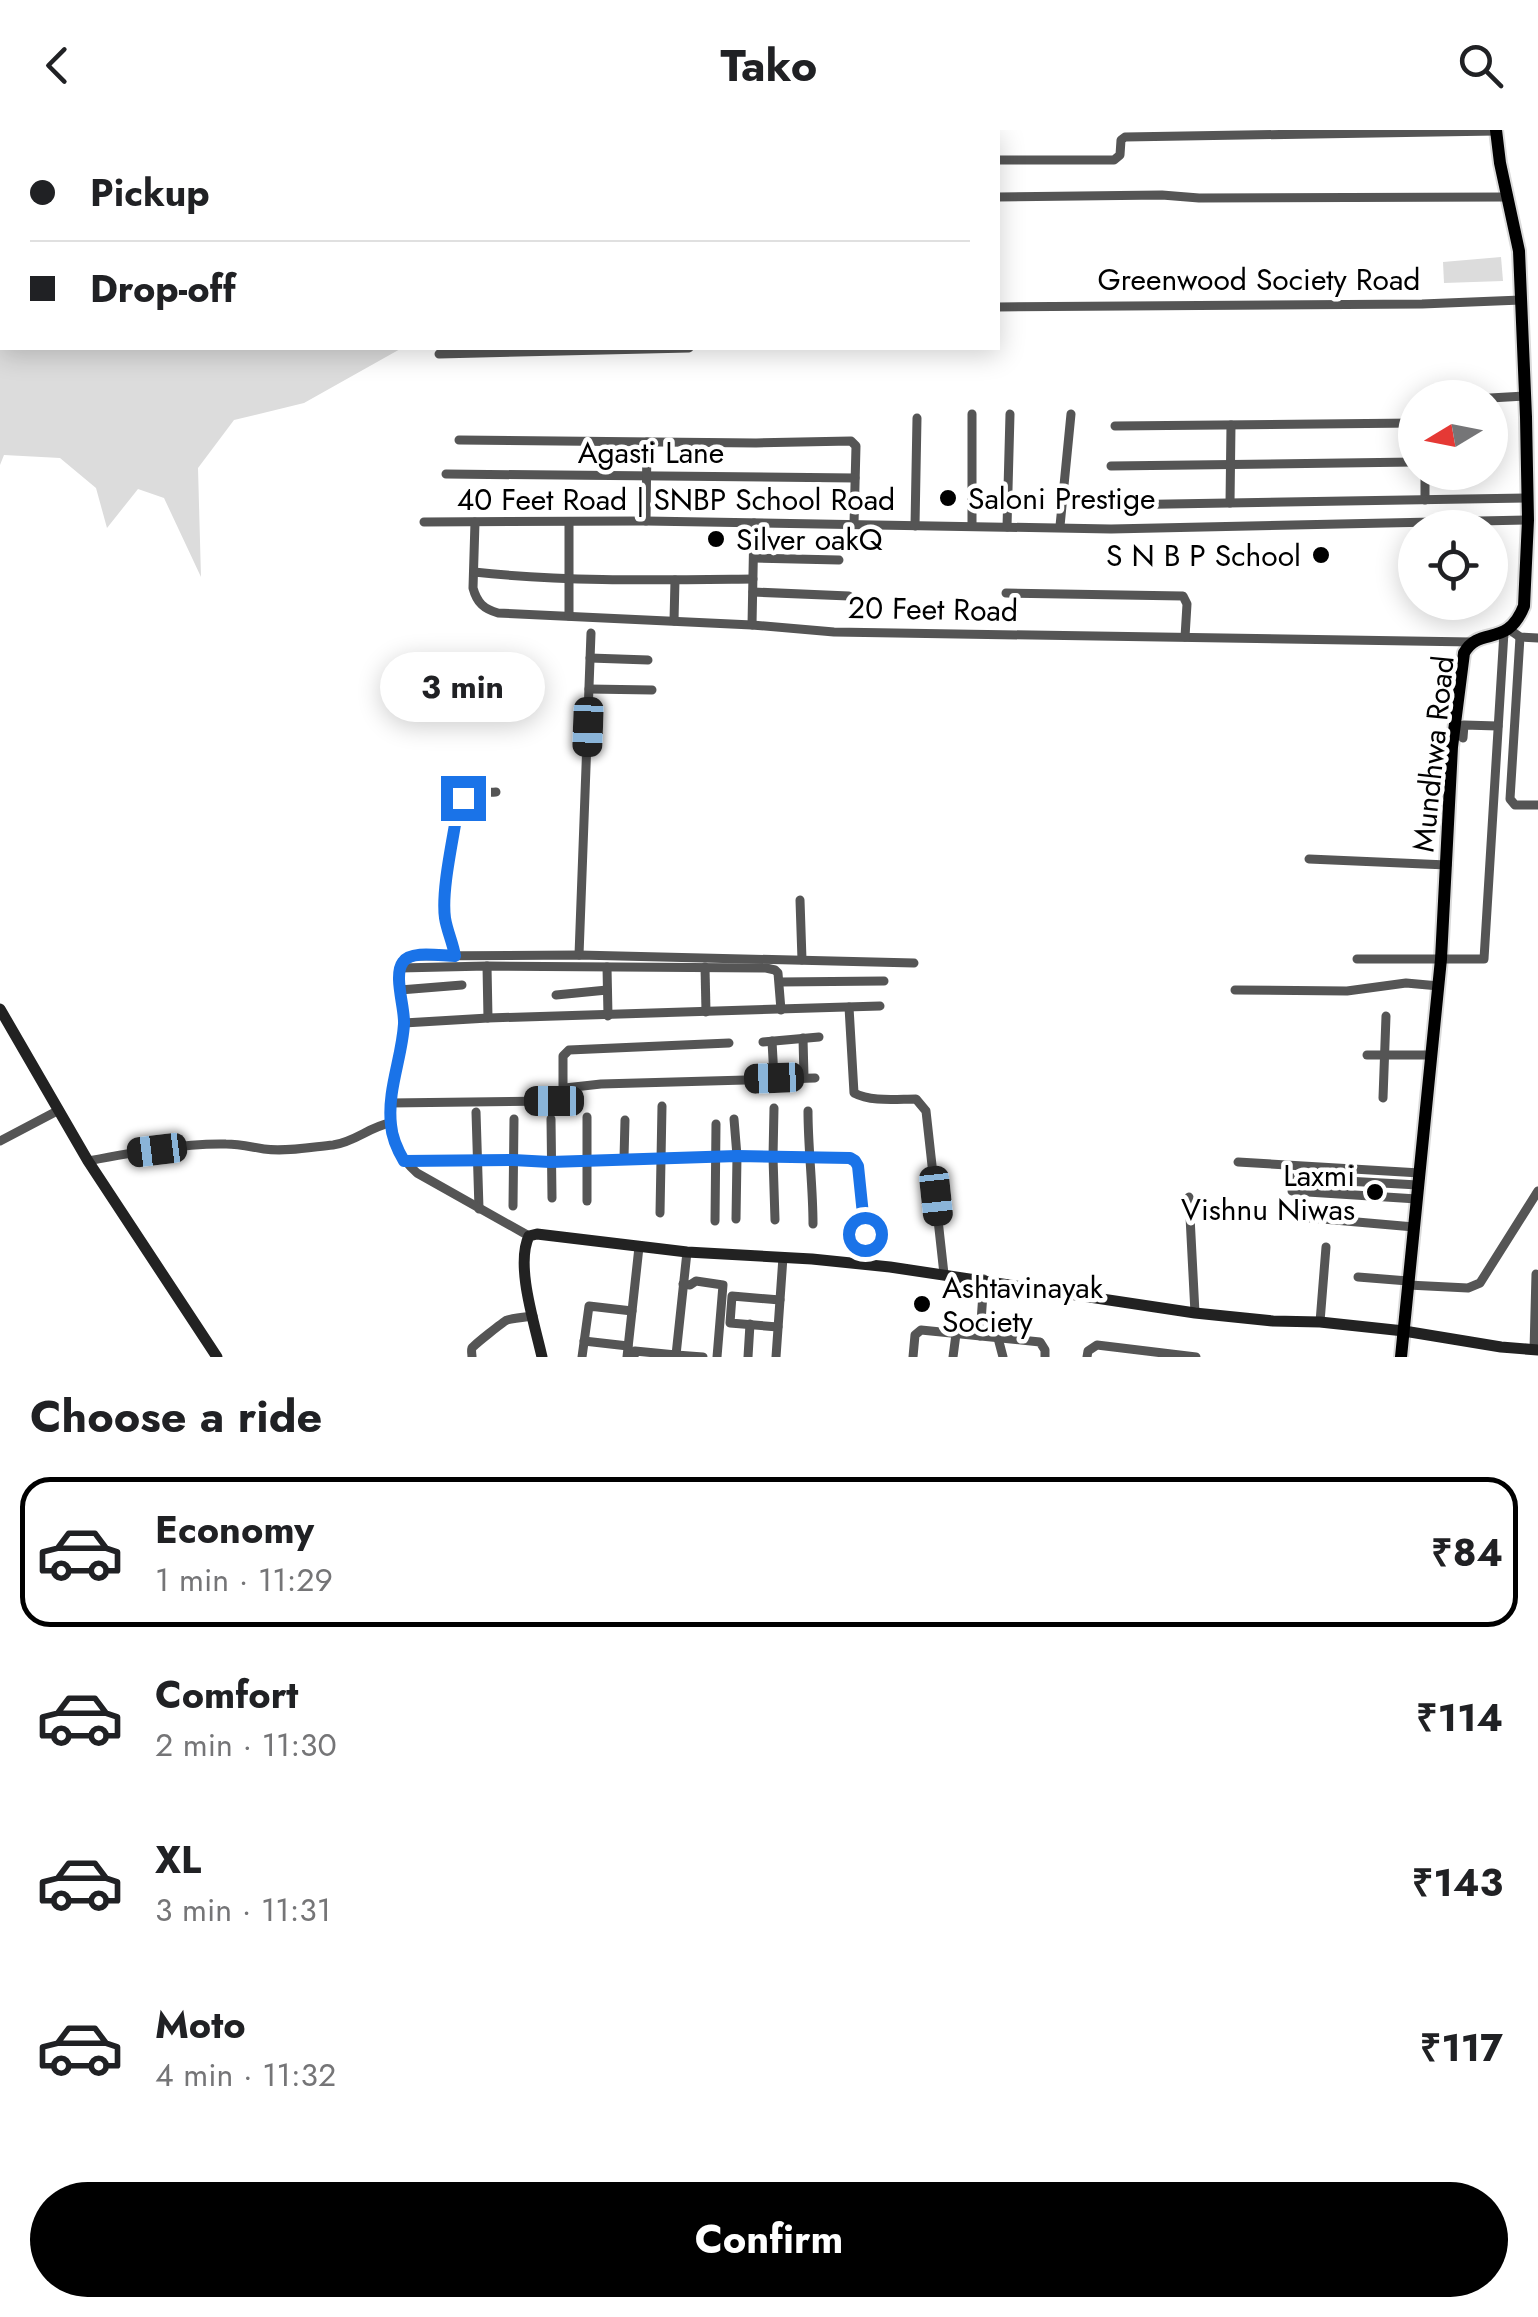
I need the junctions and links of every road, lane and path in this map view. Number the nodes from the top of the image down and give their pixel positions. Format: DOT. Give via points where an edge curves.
graph roads {
  1 [pos="1496,130"];
  2 [pos="1000,160"];
  3 [pos="1000,197"];
  4 [pos="1507,197"];
  5 [pos="1520,300"];
  6 [pos="1000,307"];
  7 [pos="574,350"];
  8 [pos="439,354"];
  9 [pos="1525,396"];
  10 [pos="1508,397"];
  11 [pos="972,414"];
  12 [pos="1010,414"];
  13 [pos="1071,414"];
  14 [pos="916,418"];
  15 [pos="1398,423"];
  16 [pos="1115,426"];
  17 [pos="1231,426"];
  18 [pos="459,440"];
  19 [pos="647,442"];
  20 [pos="1398,462"];
  21 [pos="1231,464"];
  22 [pos="1111,466"];
  23 [pos="446,474"];
  24 [pos="648,476"];
  25 [pos="855,478"];
  26 [pos="1425,490"];
  27 [pos="1527,498"];
  28 [pos="1425,500"];
  29 [pos="1230,503"];
  30 [pos="1111,505"];
  31 [pos="1528,520"];
  32 [pos="646,521"];
  33 [pos="424,522"];
  34 [pos="475,522"];
  35 [pos="569,522"];
  36 [pos="754,523"];
  37 [pos="854,524"];
  38 [pos="915,526"];
  39 [pos="972,526"];
  40 [pos="1060,526"];
  41 [pos="1007,527"];
  42 [pos="1533,552"];
  43 [pos="754,558"];
  44 [pos="839,560"];
  45 [pos="474,572"];
  46 [pos="569,577"];
  47 [pos="753,579"];
  48 [pos="675,580"];
  49 [pos="753,592"];
  50 [pos="1006,593"];
  51 [pos="850,596"];
  52 [pos="569,616"];
  53 [pos="674,621"];
  54 [pos="752,625"];
  55 [pos="591,632"];
  56 [pos="1511,633"];
  57 [pos="1186,637"];
  58 [pos="1538,638"];
  59 [pos="1472,642"];
  60 [pos="590,658"];
  61 [pos="648,660"];
  62 [pos="589,689"];
  63 [pos="652,690"];
  64 [pos="1498,726"];
  65 [pos="1464,738"];
  66 [pos="496,792"];
  67 [pos="1538,805"];
  68 [pos="1309,859"];
  69 [pos="1447,865"];
  70 [pos="800,900"];
  71 [pos="580,955"];
  72 [pos="455,956"];
  73 [pos="1442,959"];
  74 [pos="802,960"];
  75 [pos="1357,960"];
  76 [pos="914,963"];
  77 [pos="487,966"];
  78 [pos="607,966"];
  79 [pos="400,968"];
  80 [pos="705,968"];
  81 [pos="884,981"];
  82 [pos="780,982"];
  83 [pos="462,984"];
  84 [pos="1439,986"];
  85 [pos="400,990"];
  86 [pos="607,990"];
  87 [pos="1235,990"];
  88 [pos="556,995"];
  89 [pos="880,1006"];
  90 [pos="849,1007"];
  91 [pos="0,1009"];
  92 [pos="782,1010"];
  93 [pos="706,1012"];
  94 [pos="608,1016"];
  95 [pos="1386,1016"];
  96 [pos="488,1018"];
  97 [pos="404,1022"];
  98 [pos="819,1037"];
  99 [pos="803,1038"];
  100 [pos="729,1044"];
  101 [pos="1366,1055"];
  102 [pos="1385,1055"];
  103 [pos="1432,1055"];
  104 [pos="774,1078"];
  105 [pos="564,1088"];
  106 [pos="1384,1098"];
  107 [pos="390,1103"];
  108 [pos="662,1106"];
  109 [pos="774,1108"];
  110 [pos="58,1110"];
  111 [pos="808,1111"];
  112 [pos="476,1112"];
  113 [pos="514,1118"];
  114 [pos="587,1118"];
  115 [pos="551,1119"];
  116 [pos="625,1120"];
  117 [pos="734,1120"];
  118 [pos="390,1123"];
  119 [pos="716,1124"];
  120 [pos="0,1140"];
  121 [pos="737,1156"];
  122 [pos="808,1156"];
  123 [pos="773,1157"];
  124 [pos="624,1158"];
  125 [pos="660,1158"];
  126 [pos="717,1158"];
  127 [pos="478,1160"];
  128 [pos="513,1160"];
  129 [pos="587,1160"];
  130 [pos="88,1161"];
  131 [pos="404,1161"];
  132 [pos="550,1162"];
  133 [pos="1238,1162"];
  134 [pos="1292,1178"];
  135 [pos="1418,1186"];
  136 [pos="1292,1191"];
  137 [pos="1538,1191"];
  138 [pos="1189,1196"];
  139 [pos="552,1198"];
  140 [pos="587,1201"];
  141 [pos="513,1206"];
  142 [pos="478,1209"];
  143 [pos="660,1213"];
  144 [pos="1300,1218"];
  145 [pos="736,1219"];
  146 [pos="775,1220"];
  147 [pos="715,1221"];
  148 [pos="813,1224"];
  149 [pos="1414,1226"];
  150 [pos="865,1234"];
  151 [pos="529,1236"];
  152 [pos="639,1247"];
  153 [pos="1326,1247"];
  154 [pos="686,1252"];
  155 [pos="783,1257"];
  156 [pos="944,1274"];
  157 [pos="1536,1274"];
  158 [pos="1358,1277"];
  159 [pos="984,1280"];
  160 [pos="1408,1283"];
  161 [pos="683,1284"];
  162 [pos="780,1300"];
  163 [pos="632,1310"];
  164 [pos="1195,1312"];
  165 [pos="534,1316"];
  166 [pos="1320,1322"];
  167 [pos="750,1324"];
  168 [pos="778,1326"];
  169 [pos="1404,1331"];
  170 [pos="956,1334"];
  171 [pos="980,1336"];
  172 [pos="998,1338"];
  173 [pos="584,1341"];
  174 [pos="1536,1350"];
  175 [pos="1514,1352"];
  176 [pos="630,1353"];
  177 [pos="676,1355"];
  178 [pos="217,1357"];
  179 [pos="472,1357"];
  180 [pos="542,1357"];
  181 [pos="582,1357"];
  182 [pos="703,1357"];
  183 [pos="717,1357"];
  184 [pos="748,1357"];
  185 [pos="776,1357"];
  186 [pos="913,1357"];
  187 [pos="953,1357"];
  188 [pos="1004,1357"];
  189 [pos="1045,1357"];
  190 [pos="1087,1357"];
  191 [pos="1196,1357"];
  192 [pos="1402,1357"];
  1 -- 2 [label="street" via="1125,138 1114,160"];
  1 -- 4 [label="main road"];
  3 -- 4 [label="street"];
  4 -- 5 [label="main road"];
  5 -- 6 [label="street, Greenwood Society Road"];
  5 -- 9 [label="main road"];
  7 -- 8 [label="street"];
  9 -- 10 [label="street"];
  9 -- 27 [label="main road"];
  11 -- 39 [label="street"];
  12 -- 41 [label="street"];
  13 -- 40 [label="street"];
  14 -- 38 [label="street"];
  15 -- 17 [label="street"];
  16 -- 17 [label="street"];
  17 -- 21 [label="street"];
  18 -- 19 [label="street"];
  19 -- 24 [label="street"];
  19 -- 25 [label="street" via="851,440"];
  20 -- 21 [label="street"];
  21 -- 22 [label="street"];
  21 -- 29 [label="street"];
  23 -- 24 [label="street, Agasti Lane"];
  24 -- 25 [label="street, Agasti Lane"];
  24 -- 32 [label="street"];
  25 -- 37 [label="street"];
  26 -- 28 [label="street"];
  27 -- 28 [label="street"];
  27 -- 31 [label="main road"];
  28 -- 29 [label="street"];
  29 -- 30 [label="street"];
  31 -- 40 [label="street, 40 Feet Road | SNBP School Road"];
  31 -- 42 [label="main road"];
  32 -- 35 [label="street, 40 Feet Road | SNBP School Road"];
  32 -- 36 [label="street, 40 Feet Road | SNBP School Road"];
  33 -- 34 [label="street, 40 Feet Road | SNBP School Road"];
  34 -- 35 [label="street, 40 Feet Road | SNBP School Road"];
  34 -- 45 [label="street, 20 Feet Road"];
  35 -- 46 [label="street"];
  36 -- 37 [label="street, 40 Feet Road | SNBP School Road"];
  36 -- 43 [label="street"];
  37 -- 38 [label="street, 40 Feet Road | SNBP School Road"];
  38 -- 39 [label="street, 40 Feet Road | SNBP School Road"];
  39 -- 41 [label="street, 40 Feet Road | SNBP School Road"];
  40 -- 41 [label="street, 40 Feet Road | SNBP School Road"];
  42 -- 56 [label="main road" via="1524,606"];
  43 -- 44 [label="street"];
  43 -- 47 [label="street"];
  45 -- 46 [label="street"];
  45 -- 52 [label="street, 20 Feet Road" via="476,596 488,610"];
  46 -- 48 [label="street"];
  46 -- 52 [label="street"];
  47 -- 48 [label="street"];
  47 -- 49 [label="street"];
  48 -- 53 [label="street"];
  49 -- 51 [label="street"];
  49 -- 54 [label="street"];
  50 -- 57 [label="street" via="1184,596"];
  52 -- 53 [label="street, 20 Feet Road"];
  53 -- 54 [label="street, 20 Feet Road"];
  54 -- 57 [label="street, 20 Feet Road"];
  55 -- 60 [label="street"];
  56 -- 58 [label="street"];
  56 -- 59 [label="main road, Mundhwa Road"];
  56 -- 64 [label="street"];
  56 -- 67 [label="street" via="1510,799"];
  57 -- 59 [label="street, 20 Feet Road"];
  59 -- 69 [label="main road, Mundhwa Road" via="1464,653 1452,747"];
  60 -- 61 [label="street"];
  60 -- 62 [label="street"];
  62 -- 63 [label="street"];
  62 -- 71 [label="street"];
  64 -- 65 [label="street" via="1464,724"];
  64 -- 73 [label="street" via="1484,959"];
  66 -- 72 [label="street" via="468,795 458,806 445,900"];
  68 -- 69 [label="street"];
  69 -- 73 [label="main road, Mundhwa Road"];
  70 -- 74 [label="street"];
  71 -- 72 [label="street"];
  71 -- 74 [label="street"];
  72 -- 79 [label="street" via="411,956"];
  73 -- 75 [label="street"];
  73 -- 84 [label="main road, Mundhwa Road"];
  74 -- 76 [label="street"];
  77 -- 78 [label="street"];
  77 -- 79 [label="street"];
  77 -- 96 [label="street"];
  78 -- 80 [label="street"];
  78 -- 86 [label="street"];
  79 -- 85 [label="street"];
  80 -- 82 [label="street" via="772,969"];
  80 -- 93 [label="street"];
  81 -- 82 [label="street"];
  82 -- 92 [label="street"];
  83 -- 85 [label="street"];
  84 -- 87 [label="street"];
  84 -- 103 [label="main road, Mundhwa Road"];
  85 -- 97 [label="street"];
  86 -- 88 [label="street"];
  86 -- 94 [label="street"];
  89 -- 90 [label="street"];
  90 -- 92 [label="street"];
  90 -- 156 [label="street" via="854,1093 916,1099 926,1111"];
  91 -- 110 [label="street"];
  92 -- 93 [label="street"];
  93 -- 94 [label="street"];
  94 -- 96 [label="street"];
  95 -- 102 [label="street"];
  96 -- 97 [label="street"];
  97 -- 107 [label="street"];
  98 -- 99 [label="street"];
  99 -- 104 [label="street" via="768,1041"];
  99 -- 104 [label="street" via="809,1078"];
  100 -- 105 [label="street" via="569,1050 563,1056"];
  101 -- 102 [label="street"];
  102 -- 103 [label="street"];
  102 -- 106 [label="street"];
  103 -- 135 [label="main road, Mundhwa Road"];
  104 -- 105 [label="street"];
  105 -- 107 [label="street" via="554,1101"];
  107 -- 118 [label="street"];
  108 -- 125 [label="street"];
  109 -- 123 [label="street"];
  110 -- 120 [label="street"];
  110 -- 130 [label="street"];
  111 -- 122 [label="street"];
  112 -- 127 [label="street"];
  113 -- 128 [label="street"];
  114 -- 129 [label="street"];
  115 -- 132 [label="street"];
  116 -- 124 [label="street"];
  117 -- 121 [label="street"];
  118 -- 130 [label="street" via="335,1144 266,1150 210,1144"];
  118 -- 131 [label="street"];
  119 -- 126 [label="street"];
  121 -- 123 [label="street"];
  121 -- 126 [label="street"];
  121 -- 145 [label="street"];
  122 -- 123 [label="street"];
  122 -- 148 [label="street"];
  122 -- 150 [label="street" via="855,1161"];
  123 -- 146 [label="street"];
  124 -- 125 [label="street"];
  124 -- 129 [label="street"];
  125 -- 126 [label="street"];
  125 -- 143 [label="street"];
  126 -- 147 [label="street"];
  127 -- 128 [label="street"];
  127 -- 131 [label="street"];
  127 -- 142 [label="street"];
  128 -- 132 [label="street"];
  128 -- 141 [label="street"];
  129 -- 132 [label="street"];
  129 -- 140 [label="street"];
  130 -- 178 [label="street"];
  131 -- 142 [label="street"];
  132 -- 139 [label="street"];
  133 -- 135 [label="street"];
  134 -- 135 [label="street"];
  135 -- 136 [label="street"];
  135 -- 149 [label="main road, Mundhwa Road"];
  137 -- 160 [label="street" via="1476,1287"];
  138 -- 164 [label="street"];
  142 -- 151 [label="street"];
  144 -- 149 [label="street"];
  149 -- 160 [label="main road, Mundhwa Road"];
  151 -- 152 [label="street"];
  151 -- 165 [label="street" via="525,1267"];
  152 -- 154 [label="street"];
  152 -- 163 [label="street"];
  153 -- 166 [label="street"];
  154 -- 155 [label="street"];
  154 -- 161 [label="street"];
  155 -- 156 [label="street"];
  155 -- 162 [label="street"];
  156 -- 159 [label="street"];
  157 -- 174 [label="street"];
  158 -- 160 [label="street"];
  159 -- 164 [label="street"];
  159 -- 171 [label="street"];
  160 -- 169 [label="main road, Mundhwa Road"];
  161 -- 177 [label="street"];
  161 -- 183 [label="street" via="723,1284"];
  162 -- 167 [label="street" via="732,1296 730,1323"];
  162 -- 168 [label="street"];
  163 -- 173 [label="street" via="589,1306"];
  163 -- 176 [label="street"];
  164 -- 166 [label="street"];
  165 -- 179 [label="street" via="499,1324 476,1344"];
  165 -- 180 [label="street"];
  166 -- 169 [label="street"];
  167 -- 168 [label="street"];
  167 -- 184 [label="street"];
  168 -- 185 [label="street"];
  169 -- 175 [label="street"];
  169 -- 192 [label="main road, Mundhwa Road"];
  170 -- 171 [label="street"];
  170 -- 186 [label="street" via="918,1331"];
  170 -- 187 [label="street"];
  171 -- 172 [label="street"];
  172 -- 188 [label="street"];
  172 -- 189 [label="street" via="1040,1342"];
  173 -- 176 [label="street"];
  173 -- 181 [label="street"];
  174 -- 175 [label="street"];
  176 -- 177 [label="street"];
  177 -- 182 [label="street"];
  190 -- 191 [label="street" via="1097,1344"];
}
